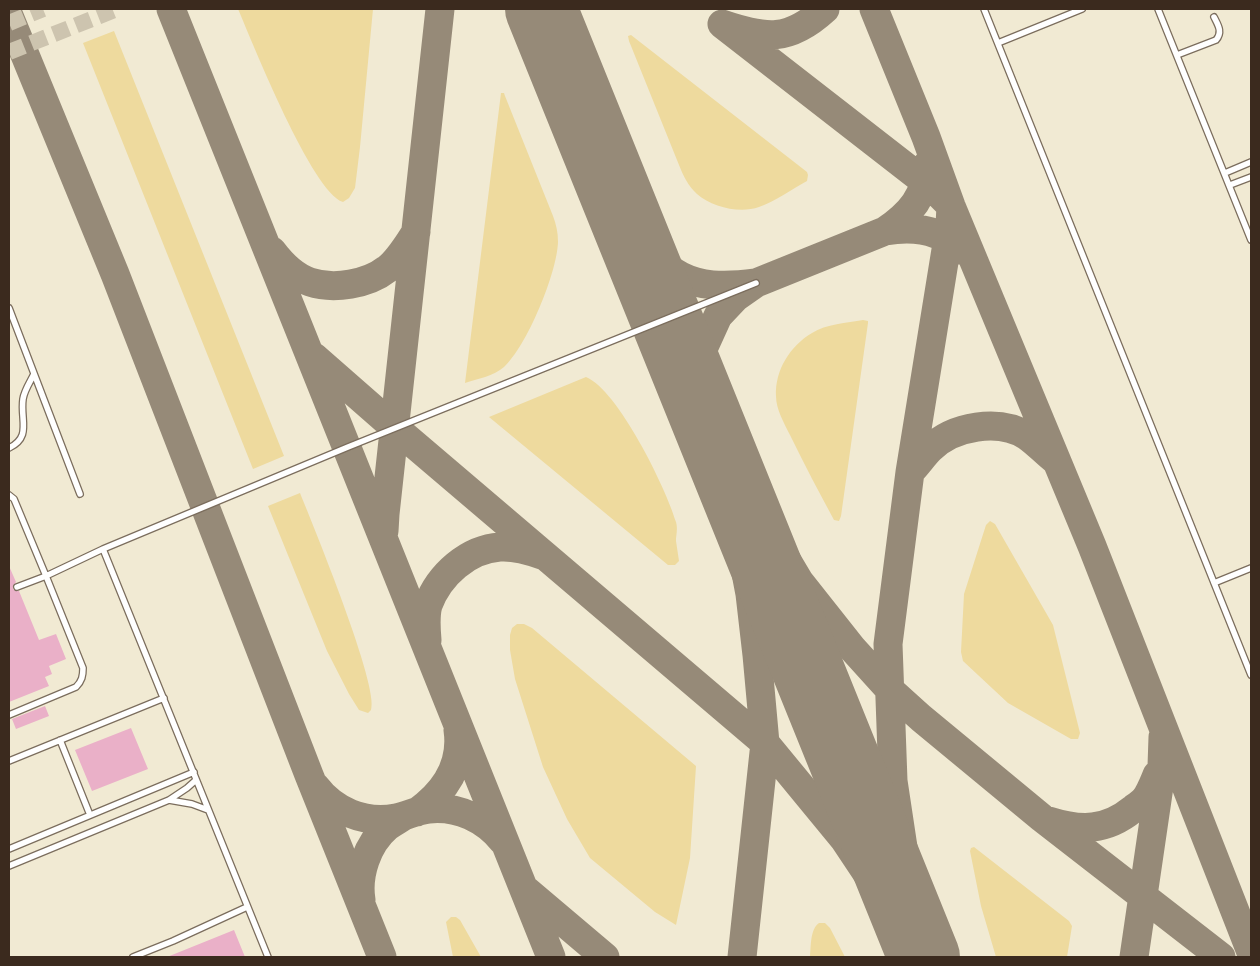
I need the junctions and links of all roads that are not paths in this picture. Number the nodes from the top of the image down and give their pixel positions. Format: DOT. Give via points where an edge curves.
graph roads {
  1 [pos="984,9"];
  2 [pos="1082,9"];
  3 [pos="1158,9"];
  4 [pos="1214,17"];
  5 [pos="998,43"];
  6 [pos="1176,55"];
  7 [pos="1251,162"];
  8 [pos="1225,173"];
  9 [pos="1251,177"];
  10 [pos="1230,185"];
  11 [pos="1251,240"];
  12 [pos="756,283"];
  13 [pos="9,308"];
  14 [pos="34,374"];
  15 [pos="9,448"];
  16 [pos="80,494"];
  17 [pos="9,495"];
  18 [pos="103,549"];
  19 [pos="1251,568"];
  20 [pos="46,576"];
  21 [pos="1214,583"];
  22 [pos="17,587"];
  23 [pos="1251,675"];
  24 [pos="164,698"];
  25 [pos="9,715"];
  26 [pos="60,740"];
  27 [pos="9,761"];
  28 [pos="194,772"];
  29 [pos="196,780"];
  30 [pos="169,800"];
  31 [pos="208,810"];
  32 [pos="90,815"];
  33 [pos="9,849"];
  34 [pos="9,866"];
  35 [pos="248,907"];
  36 [pos="133,957"];
  37 [pos="268,957"];
  1 -- 5 [label="lane"];
  2 -- 5 [label="lane"];
  3 -- 6 [label="lane"];
  4 -- 6 [label="lane" via="1220,30 1216,40"];
  5 -- 21 [label="lane"];
  6 -- 8 [label="lane"];
  7 -- 8 [label="lane"];
  8 -- 10 [label="lane"];
  9 -- 10 [label="lane"];
  10 -- 11 [label="lane"];
  12 -- 18 [label="lane"];
  13 -- 14 [label="lane"];
  14 -- 15 [label="lane" via="23,396 22,438"];
  14 -- 16 [label="lane"];
  17 -- 20 [label="lane" via="14,499"];
  18 -- 20 [label="lane"];
  18 -- 24 [label="lane"];
  19 -- 21 [label="lane"];
  20 -- 22 [label="lane"];
  20 -- 25 [label="lane" via="83,675 76,687"];
  21 -- 23 [label="lane"];
  24 -- 26 [label="lane"];
  24 -- 28 [label="lane"];
  26 -- 27 [label="lane"];
  26 -- 32 [label="lane"];
  28 -- 29 [label="lane"];
  28 -- 32 [label="lane"];
  29 -- 30 [label="lane"];
  29 -- 31 [label="lane"];
  30 -- 31 [label="lane"];
  30 -- 34 [label="lane"];
  31 -- 35 [label="lane"];
  32 -- 33 [label="lane"];
  35 -- 36 [label="lane"];
  35 -- 37 [label="lane"];
}
